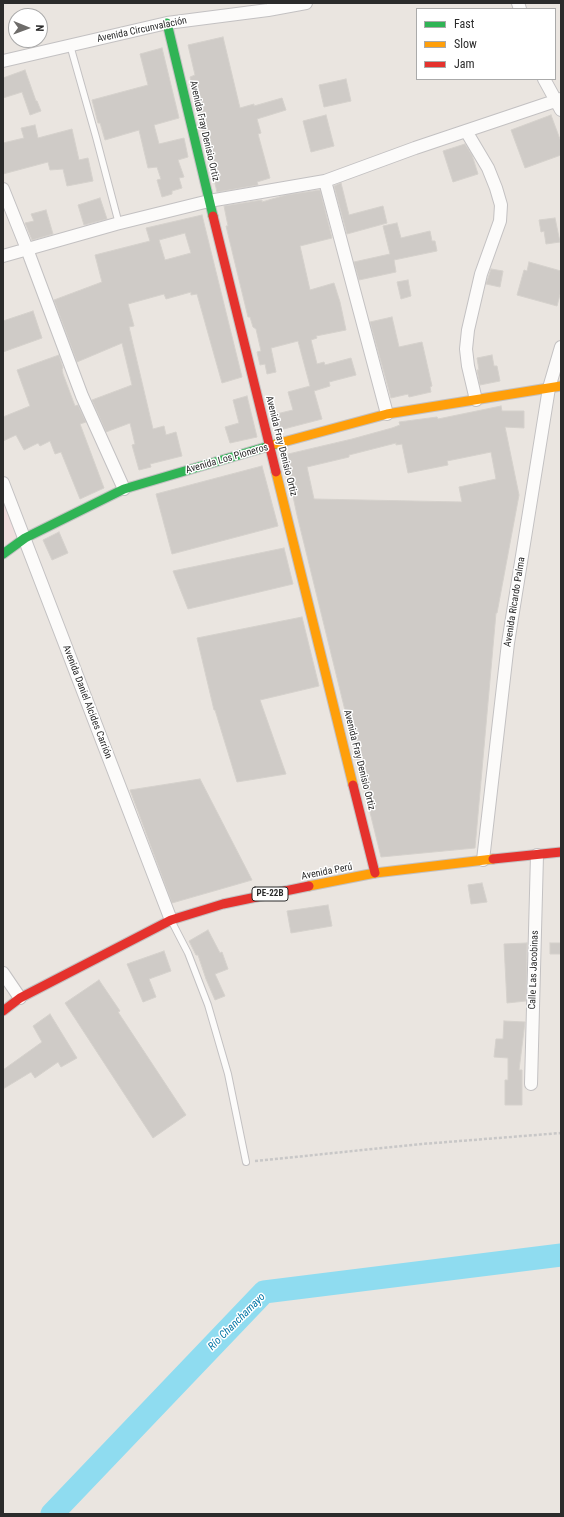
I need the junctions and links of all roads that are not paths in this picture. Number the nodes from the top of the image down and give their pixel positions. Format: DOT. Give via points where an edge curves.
graph roads {
  1 [pos="306,3"];
  2 [pos="167,23"];
  3 [pos="70,45"];
  4 [pos="3,61"];
  5 [pos="545,80"];
  6 [pos="559,103"];
  7 [pos="466,131"];
  8 [pos="325,181"];
  9 [pos="3,189"];
  10 [pos="209,201"];
  11 [pos="119,224"];
  12 [pos="27,249"];
  13 [pos="3,256"];
  14 [pos="561,347"];
  15 [pos="555,387"];
  16 [pos="476,400"];
  17 [pos="387,414"];
  18 [pos="270,446"];
  19 [pos="3,483"];
  20 [pos="124,489"];
  21 [pos="24,538"];
  22 [pos="3,554"];
  23 [pos="561,852"];
  24 [pos="537,855"];
  25 [pos="483,860"];
  26 [pos="375,874"];
  27 [pos="171,920"];
  28 [pos="3,974"];
  29 [pos="20,998"];
  30 [pos="3,1011"];
  31 [pos="531,1084"];
  32 [pos="246,1162"];
  1 -- 2 [label="street, Avenida Circunvalación"];
  2 -- 3 [label="street, Avenida Circunvalación"];
  2 -- 10 [label="main road, Avenida Fray Denisio Ortiz"];
  3 -- 4 [label="street, Avenida Circunvalación"];
  3 -- 11 [label="lane"];
  5 -- 6 [label="street"];
  6 -- 7 [label="street"];
  7 -- 8 [label="street"];
  7 -- 16 [label="street" via="488,168 501,205 500,221 481,274 468,330 466,349"];
  8 -- 10 [label="street"];
  8 -- 17 [label="street"];
  9 -- 12 [label="street"];
  10 -- 11 [label="street"];
  10 -- 18 [label="main road, Avenida Fray Denisio Ortiz"];
  11 -- 12 [label="street"];
  12 -- 13 [label="street"];
  12 -- 20 [label="street" via="82,396"];
  14 -- 15 [label="street, Avenida Ricardo Palma"];
  15 -- 16 [label="main road, Avenida Los Pioneros"];
  15 -- 25 [label="street, Avenida Ricardo Palma" via="508,643"];
  16 -- 17 [label="main road, Avenida Los Pioneros"];
  17 -- 18 [label="main road, Avenida Los Pioneros"];
  18 -- 20 [label="main road, Avenida Los Pioneros"];
  18 -- 26 [label="main road, Avenida Fray Denisio Ortiz"];
  19 -- 21 [label="street, Avenida Daniel Alcides Carrión"];
  20 -- 21 [label="main road, Avenida Los Pioneros"];
  21 -- 22 [label="main road, Avenida Los Pioneros"];
  21 -- 27 [label="street, Avenida Daniel Alcides Carrión"];
  23 -- 24 [label="main road, Avenida Perú / PE-22B"];
  24 -- 25 [label="main road, Avenida Perú / PE-22B"];
  24 -- 31 [label="street, Calle Las Jacobinas"];
  25 -- 26 [label="main road, Avenida Perú / PE-22B"];
  26 -- 27 [label="main road, Avenida Perú / PE-22B" via="223,904"];
  27 -- 29 [label="main road, Avenida Perú / PE-22B"];
  27 -- 32 [label="lane" via="188,953 208,1005 228,1074"];
  28 -- 29 [label="street"];
  29 -- 30 [label="main road, Avenida Perú / PE-22B"];
}
